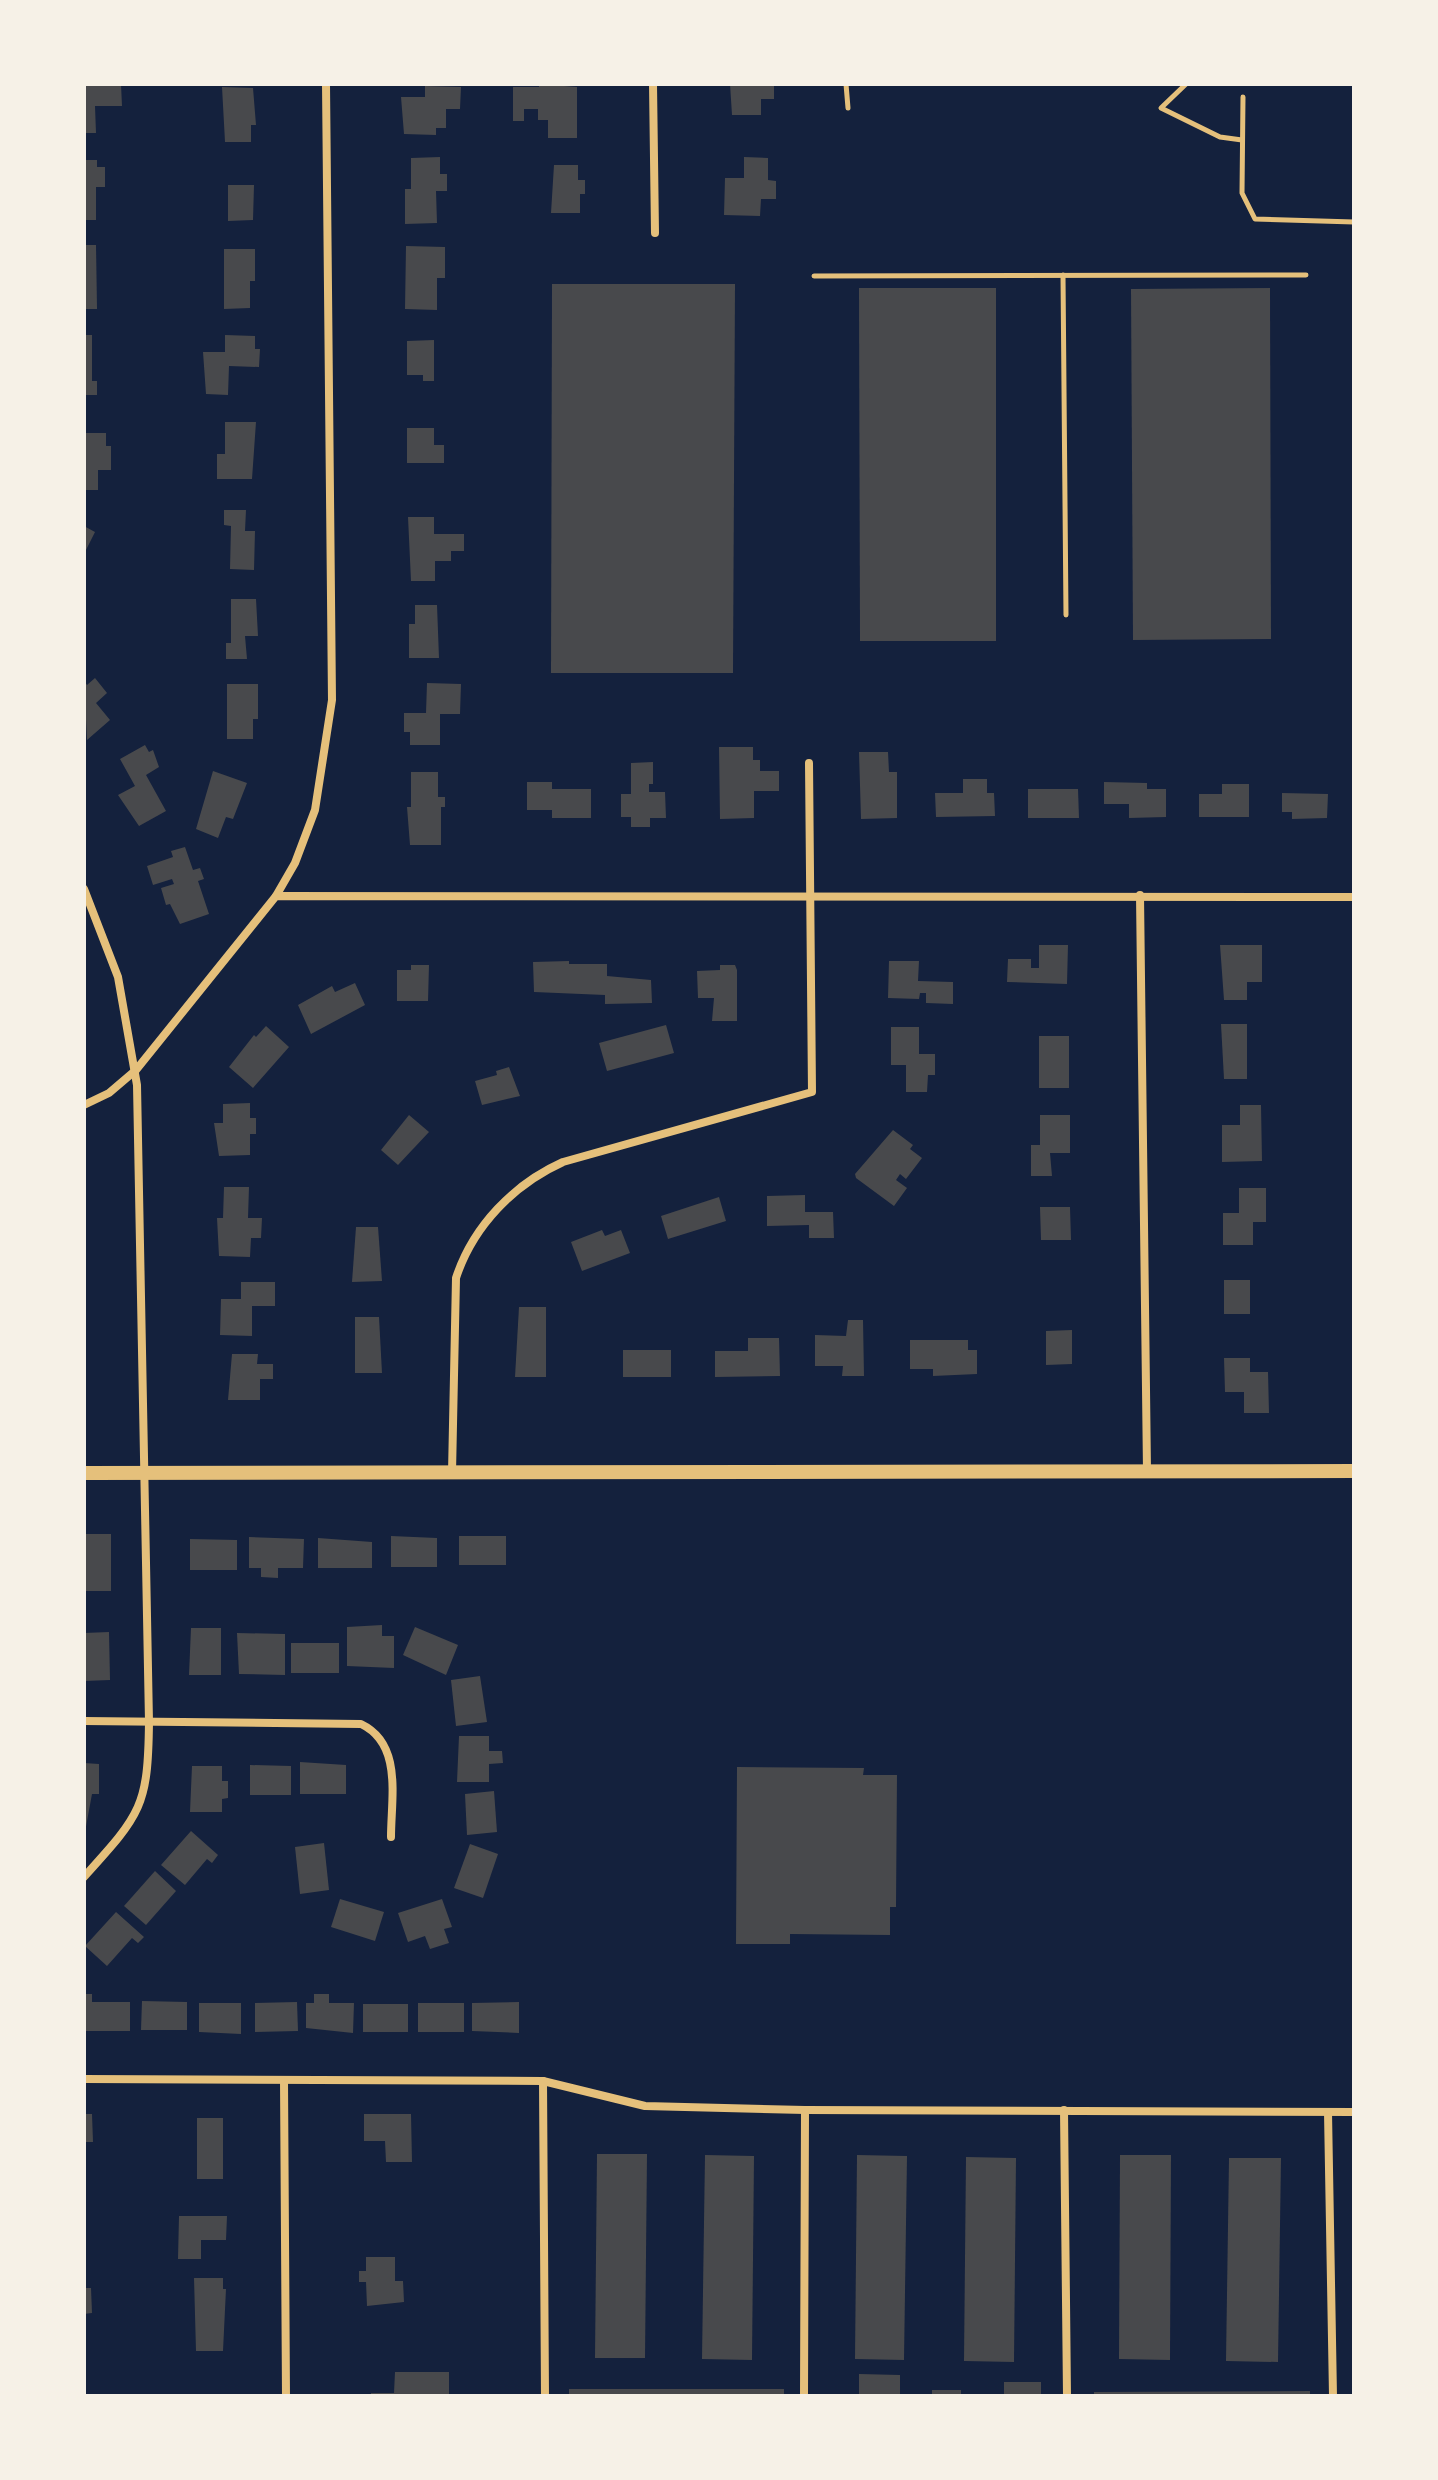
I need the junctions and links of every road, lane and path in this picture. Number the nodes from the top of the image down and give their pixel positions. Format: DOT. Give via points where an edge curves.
graph roads {
  1 [pos="326,84"];
  2 [pos="653,84"];
  3 [pos="846,84"];
  4 [pos="1186,84"];
  5 [pos="1243,97"];
  6 [pos="848,108"];
  7 [pos="1242,140"];
  8 [pos="1354,222"];
  9 [pos="655,233"];
  10 [pos="1063,275"];
  11 [pos="1306,275"];
  12 [pos="814,276"];
  13 [pos="1066,615"];
  14 [pos="809,763"];
  15 [pos="84,889"];
  16 [pos="810,894"];
  17 [pos="1140,895"];
  18 [pos="276,896"];
  19 [pos="1354,897"];
  20 [pos="136,1070"];
  21 [pos="84,1105"];
  22 [pos="1147,1471"];
  23 [pos="1354,1471"];
  24 [pos="84,1473"];
  25 [pos="144,1473"];
  26 [pos="452,1473"];
  27 [pos="84,1721"];
  28 [pos="149,1722"];
  29 [pos="391,1837"];
  30 [pos="84,1877"];
  31 [pos="84,2079"];
  32 [pos="284,2081"];
  33 [pos="543,2081"];
  34 [pos="805,2110"];
  35 [pos="1064,2110"];
  36 [pos="1328,2112"];
  37 [pos="1354,2112"];
  38 [pos="286,2396"];
  39 [pos="545,2396"];
  40 [pos="804,2396"];
  41 [pos="1067,2396"];
  42 [pos="1333,2396"];
  1 -- 18 [label="street" via="332,700 315,810"];
  2 -- 9 [label="street"];
  3 -- 6 [label="lane"];
  4 -- 7 [label="lane" via="1161,108 1220,137"];
  5 -- 7 [label="lane"];
  7 -- 8 [label="lane" via="1242,193 1255,219"];
  10 -- 11 [label="lane"];
  10 -- 12 [label="lane"];
  10 -- 13 [label="lane"];
  14 -- 16 [label="street"];
  15 -- 20 [label="street" via="118,977"];
  16 -- 17 [label="street"];
  16 -- 18 [label="street"];
  16 -- 26 [label="street" via="812,1092 563,1162 537,1174 505,1201 463,1258 456,1278"];
  17 -- 19 [label="street"];
  17 -- 22 [label="street"];
  18 -- 20 [label="street"];
  20 -- 21 [label="street" via="109,1093"];
  20 -- 25 [label="street"];
  22 -- 23 [label="street"];
  22 -- 26 [label="street"];
  24 -- 25 [label="street"];
  25 -- 26 [label="street"];
  25 -- 28 [label="street"];
  27 -- 28 [label="street"];
  28 -- 29 [label="street" via="347,1722 367,1727 387,1747 391,1762"];
  28 -- 30 [label="street" via="148,1777 140,1806"];
  31 -- 32 [label="street"];
  32 -- 33 [label="street"];
  32 -- 38 [label="street"];
  33 -- 34 [label="street" via="645,2106"];
  33 -- 39 [label="street"];
  34 -- 35 [label="street"];
  34 -- 40 [label="street"];
  35 -- 36 [label="street"];
  35 -- 41 [label="street"];
  36 -- 37 [label="street"];
  36 -- 42 [label="street"];
}
